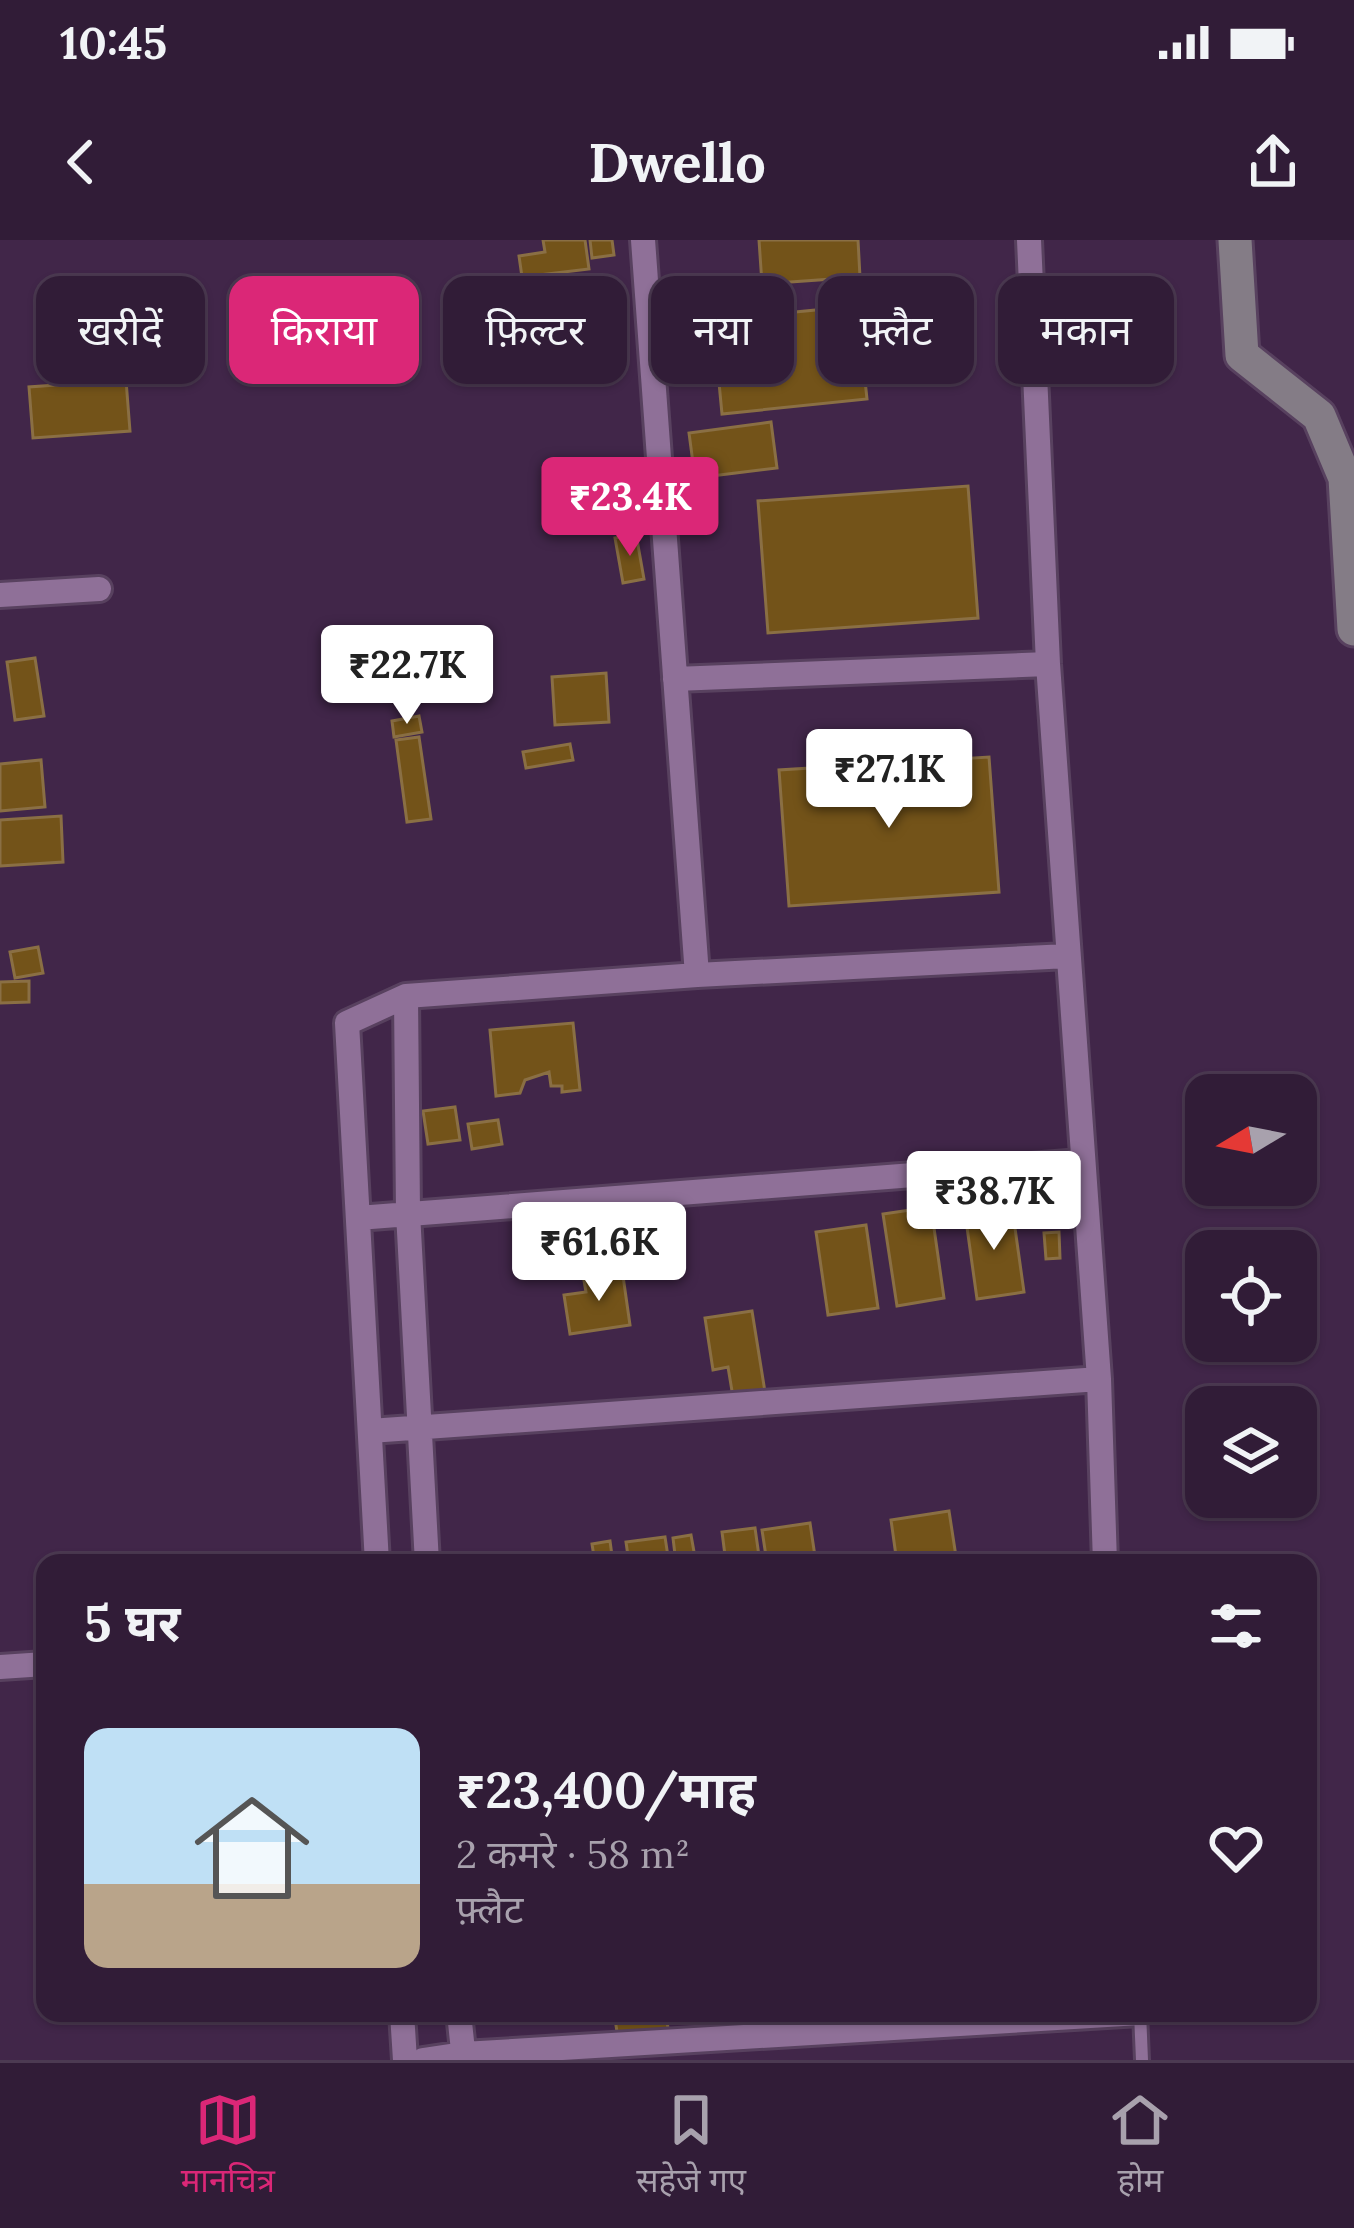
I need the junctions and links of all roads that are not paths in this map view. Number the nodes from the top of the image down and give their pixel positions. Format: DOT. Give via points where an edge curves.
graph roads {
  1 [pos="643,240"];
  2 [pos="1028,240"];
  3 [pos="1235,240"];
  4 [pos="99,589"];
  5 [pos="0,595"];
  6 [pos="1354,629"];
  7 [pos="1048,664"];
  8 [pos="675,679"];
  9 [pos="1067,956"];
  10 [pos="697,975"];
  11 [pos="406,996"];
  12 [pos="1081,1162"];
  13 [pos="407,1213"];
  14 [pos="358,1218"];
  15 [pos="1099,1379"];
  16 [pos="419,1426"];
  17 [pos="370,1431"];
  18 [pos="377,1554"];
  19 [pos="426,1554"];
  20 [pos="1105,1554"];
  21 [pos="36,1664"];
  22 [pos="0,1666"];
  23 [pos="403,2022"];
  24 [pos="461,2022"];
  25 [pos="1002,2022"];
  26 [pos="1140,2022"];
  27 [pos="463,2057"];
  28 [pos="405,2060"];
  29 [pos="423,2060"];
  30 [pos="1142,2060"];
  1 -- 8 [label="street"];
  2 -- 7 [label="street"];
  3 -- 6 [label="street" via="1243,355 1319,416 1345,478"];
  4 -- 5 [label="street"];
  7 -- 8 [label="street"];
  7 -- 9 [label="street"];
  8 -- 10 [label="street"];
  9 -- 10 [label="street"];
  9 -- 12 [label="street"];
  10 -- 11 [label="street"];
  11 -- 13 [label="street"];
  11 -- 14 [label="street" via="347,1023"];
  12 -- 13 [label="street"];
  12 -- 15 [label="street"];
  13 -- 14 [label="street"];
  13 -- 16 [label="street"];
  14 -- 17 [label="street"];
  15 -- 16 [label="street"];
  15 -- 20 [label="street"];
  16 -- 17 [label="street"];
  16 -- 19 [label="street"];
  17 -- 18 [label="street"];
  21 -- 22 [label="street"];
  23 -- 28 [label="street"];
  24 -- 27 [label="street"];
  25 -- 27 [label="street"];
  26 -- 30 [label="lane"];
  27 -- 29 [label="street"];
}
